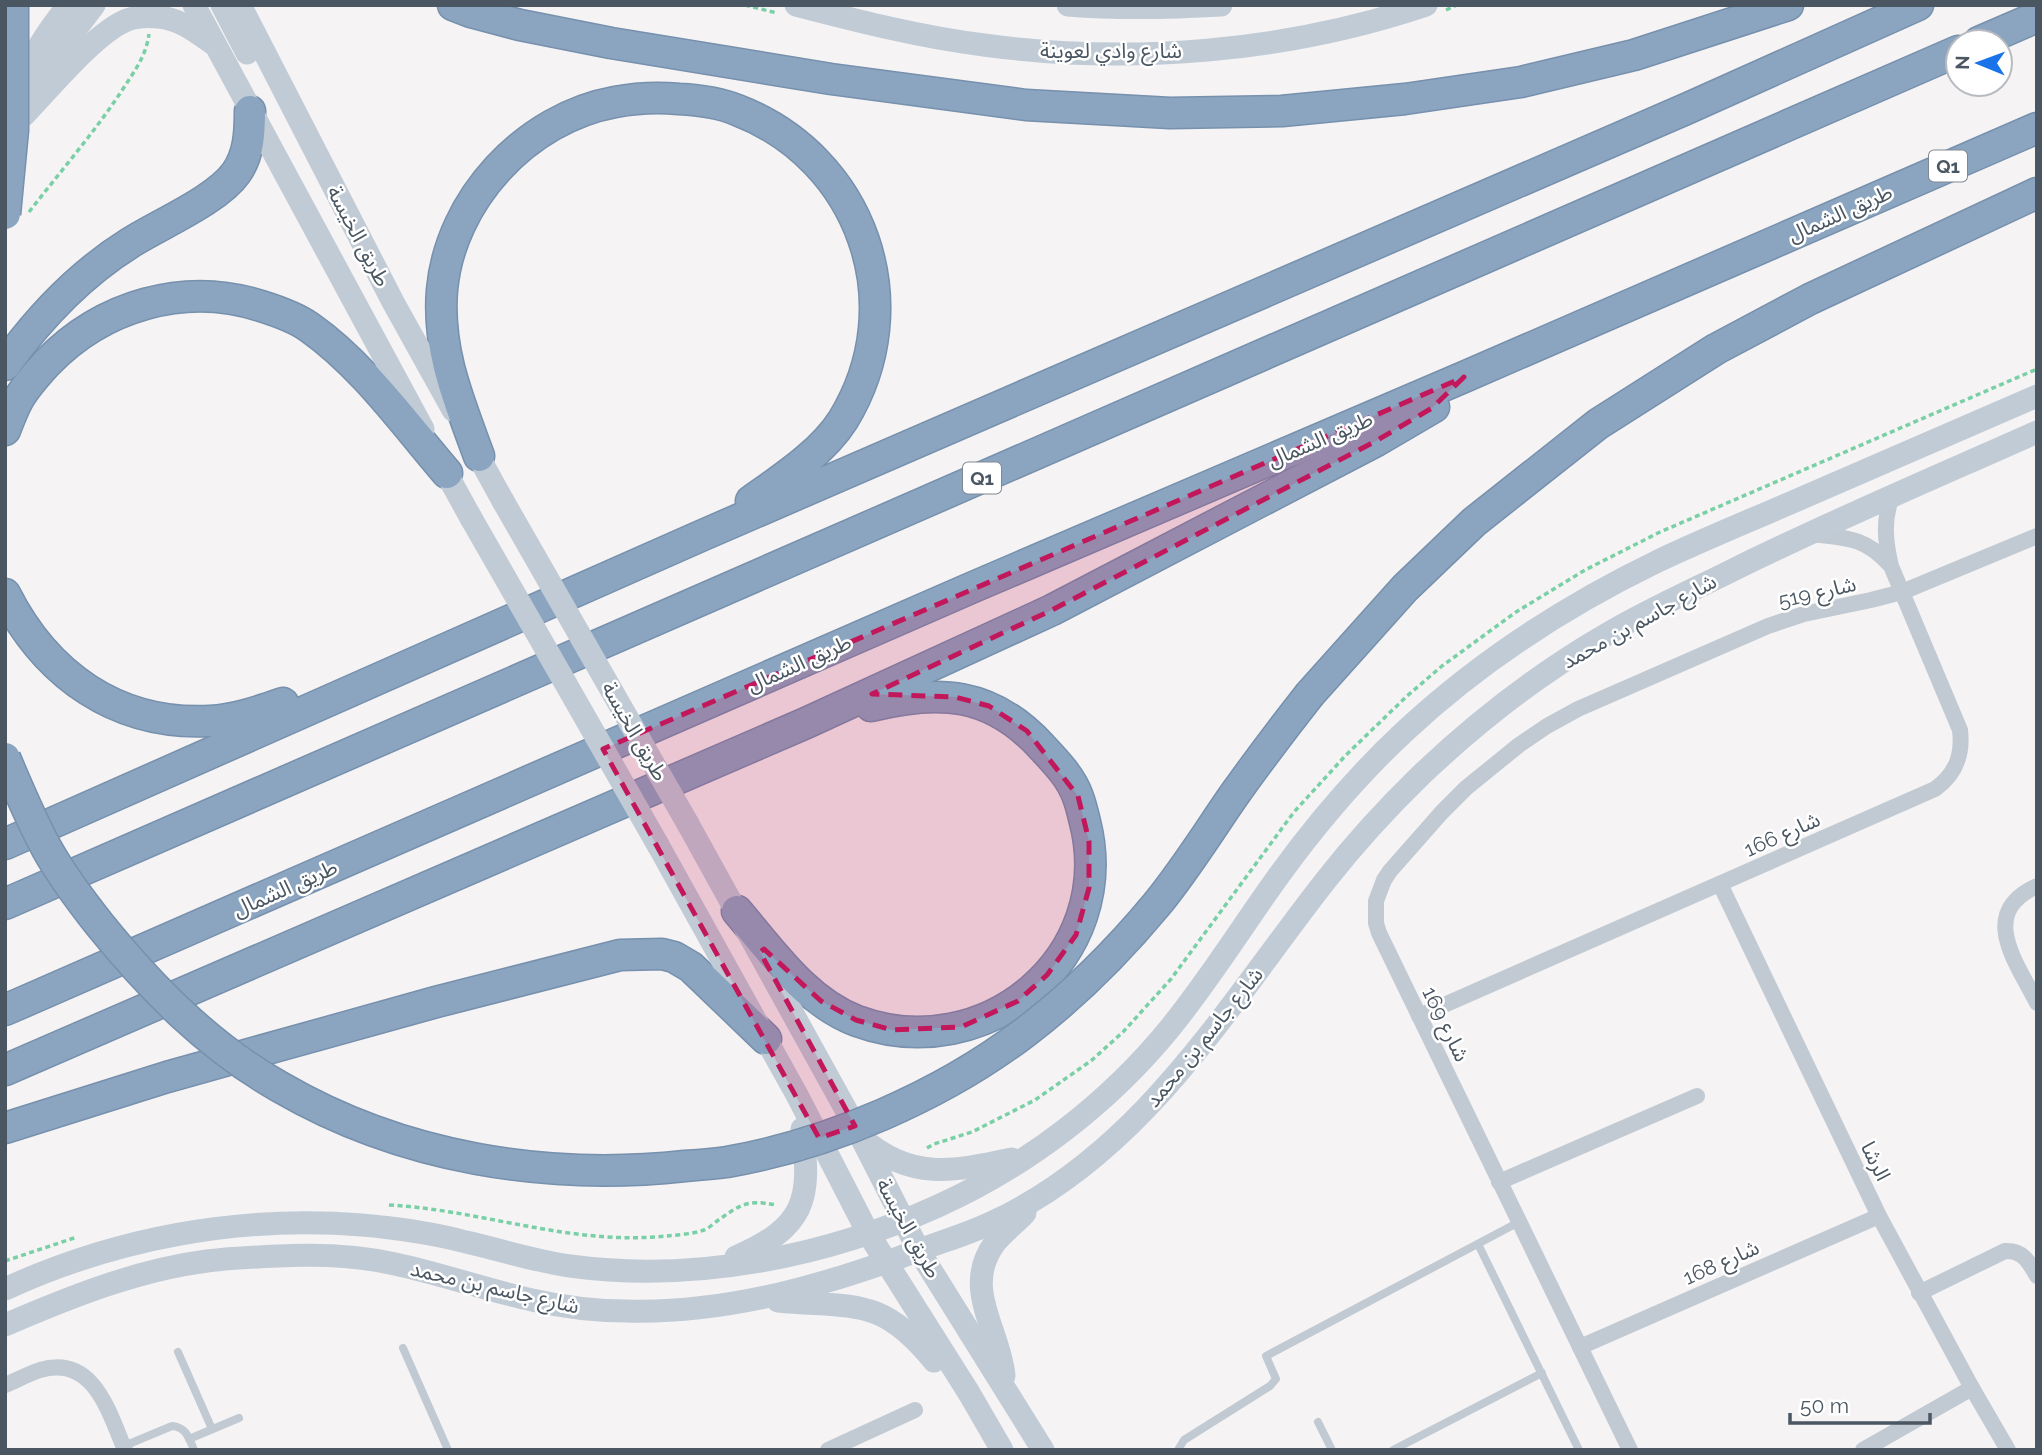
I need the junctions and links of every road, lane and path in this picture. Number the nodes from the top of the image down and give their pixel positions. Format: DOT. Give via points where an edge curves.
graph roads {
  1 [pos="12,5"];
  2 [pos="69,5"];
  3 [pos="94,5"];
  4 [pos="194,5"];
  5 [pos="222,5"];
  6 [pos="240,5"];
  7 [pos="258,5"];
  8 [pos="453,5"];
  9 [pos="796,5"];
  10 [pos="1068,5"];
  11 [pos="1221,5"];
  12 [pos="1426,5"];
  13 [pos="1788,5"];
  14 [pos="1918,5"];
  15 [pos="5,15"];
  16 [pos="151,17"];
  17 [pos="2037,17"];
  18 [pos="2011,28"];
  19 [pos="215,45"];
  20 [pos="266,57"];
  21 [pos="1944,57"];
  22 [pos="250,111"];
  23 [pos="14,112"];
  24 [pos="2037,128"];
  25 [pos="5,152"];
  26 [pos="335,190"];
  27 [pos="2037,193"];
  28 [pos="17,214"];
  29 [pos="5,365"];
  30 [pos="1464,377"];
  31 [pos="2037,396"];
  32 [pos="5,429"];
  33 [pos="2037,432"];
  34 [pos="479,456"];
  35 [pos="447,473"];
  36 [pos="1892,496"];
  37 [pos="1808,534"];
  38 [pos="702,535"];
  39 [pos="2037,536"];
  40 [pos="1891,566"];
  41 [pos="1902,592"];
  42 [pos="5,594"];
  43 [pos="365,684"];
  44 [pos="1610,695"];
  45 [pos="806,723"];
  46 [pos="5,758"];
  47 [pos="5,844"];
  48 [pos="1720,884"];
  49 [pos="2037,886"];
  50 [pos="5,904"];
  51 [pos="737,911"];
  52 [pos="2037,1003"];
  53 [pos="5,1010"];
  54 [pos="1419,1017"];
  55 [pos="765,1039"];
  56 [pos="5,1070"];
  57 [pos="797,1095"];
  58 [pos="1698,1096"];
  59 [pos="5,1128"];
  60 [pos="861,1137"];
  61 [pos="1027,1156"];
  62 [pos="1499,1182"];
  63 [pos="1042,1195"];
  64 [pos="1879,1216"];
  65 [pos="903,1221"];
  66 [pos="1519,1222"];
  67 [pos="868,1233"];
  68 [pos="1478,1244"];
  69 [pos="919,1251"];
  70 [pos="886,1263"];
  71 [pos="712,1267"];
  72 [pos="2037,1276"];
  73 [pos="5,1289"];
  74 [pos="1919,1293"];
  75 [pos="751,1299"];
  76 [pos="5,1325"];
  77 [pos="1580,1347"];
  78 [pos="403,1348"];
  79 [pos="178,1352"];
  80 [pos="1542,1373"];
  81 [pos="5,1385"];
  82 [pos="1005,1387"];
  83 [pos="1972,1388"];
  84 [pos="969,1393"];
  85 [pos="915,1410"];
  86 [pos="239,1418"];
  87 [pos="1318,1422"];
  88 [pos="212,1429"];
  89 [pos="189,1439"];
  90 [pos="124,1448"];
  91 [pos="194,1450"];
  92 [pos="448,1450"];
  93 [pos="828,1450"];
  94 [pos="1002,1450"];
  95 [pos="1043,1450"];
  96 [pos="1178,1450"];
  97 [pos="1332,1450"];
  98 [pos="1393,1450"];
  99 [pos="1579,1450"];
  100 [pos="1630,1450"];
  101 [pos="1863,1450"];
  102 [pos="2008,1450"];
  1 -- 15 [label="main road"];
  1 -- 28 [label="highway, bridge"];
  2 -- 23 [label="main road" via="25,71"];
  3 -- 23 [label="main road"];
  4 -- 19 [label="main road, طريق الخيسة"];
  5 -- 26 [label="main road" via="289,133"];
  6 -- 20 [label="main road, طريق الخيسة"];
  7 -- 20 [label="main road"];
  8 -- 13 [label="highway" via="533,28 831,79 1026,106 1170,113 1282,111 1521,82 1634,55"];
  9 -- 12 [label="main road, شارع وادي لعوينة" via="983,45 1115,55 1286,40"];
  10 -- 11 [label="main road, شارع وادي لعوينة"];
  14 -- 38 [label="highway"];
  16 -- 19 [label="main road" via="181,23"];
  16 -- 23 [label="main road" via="127,20 102,35"];
  16 -- 28 [label="path" via="140,64 94,129"];
  17 -- 18 [label="highway"];
  19 -- 22 [label="main road, طريق الخيسة"];
  20 -- 26 [label="main road, طريق الخيسة"];
  21 -- 50 [label="highway, Q1"];
  22 -- 29 [label="highway" via="248,146 228,183 84,276 41,318"];
  22 -- 35 [label="main road, طريق الخيسة"];
  23 -- 25 [label="main road"];
  24 -- 30 [label="highway, طريق الشمال / Q1"];
  26 -- 34 [label="main road, طريق الخيسة"];
  27 -- 46 [label="highway, bridge" via="1810,299 1716,349 1598,424 1474,522 1405,588 1272,742 1158,904 1059,1005 986,1059 918,1098 863,1124 800,1144 727,1162 645,1171 534,1168 418,1145 310,1103 277,1086 205,1035 127,958 48,852"];
  30 -- 45 [label="highway" via="1432,408 1338,461 1052,610"];
  30 -- 53 [label="highway, طريق الشمال / Q1"];
  31 -- 61 [label="main road, شارع جاسم بن محمد" via="1653,564 1564,612 1474,673 1401,734 1345,793 1281,873 1195,996 1135,1068"];
  32 -- 35 [label="highway" via="36,374 89,328 155,301 223,297 282,313 307,326 344,356"];
  33 -- 36 [label="main road, شارع جاسم بن محمد"];
  34 -- 38 [label="highway" via="444,354 441,309 453,244 485,183 537,134 594,107 664,98 734,108 793,141 843,197 866,241 875,288 874,331 865,373 841,423 811,457"];
  34 -- 51 [label="main road, طريق الخيسة, bridge"];
  35 -- 55 [label="main road, طريق الخيسة, bridge"];
  36 -- 37 [label="main road, شارع جاسم بن محمد"];
  36 -- 40 [label="street, شارع 166" via="1885,521"];
  37 -- 40 [label="street, شارع 166" via="1860,541"];
  37 -- 63 [label="main road, شارع جاسم بن محمد" via="1606,635 1528,686 1454,745 1387,810 1325,881 1158,1096 1114,1139"];
  38 -- 43 [label="highway"];
  39 -- 41 [label="street, شارع 519"];
  40 -- 41 [label="street, شارع 166"];
  41 -- 44 [label="street, شارع 519" via="1785,619"];
  41 -- 48 [label="street, شارع 166" via="1960,730 1961,753 1952,774 1935,789"];
  42 -- 43 [label="highway" via="21,622 62,671 101,698 139,714 213,721"];
  43 -- 47 [label="highway"];
  44 -- 54 [label="street, شارع 169" via="1547,726 1492,766 1442,812 1384,880 1376,901 1376,923"];
  45 -- 51 [label="highway" via="890,701 930,696 989,706 1027,731 1059,766 1078,796 1089,841 1089,888 1076,935 1047,975 1018,1001 990,1017 927,1032 892,1030 856,1020 821,1001 787,970"];
  45 -- 56 [label="highway"];
  48 -- 54 [label="street, شارع 166"];
  48 -- 64 [label="street, الرشا"];
  49 -- 52 [label="street" via="2016,898 2004,924 2007,942"];
  51 -- 60 [label="main road, طريق الخيسة"];
  54 -- 62 [label="street, شارع 169"];
  55 -- 57 [label="main road"];
  55 -- 59 [label="highway" via="691,967 674,957 620,955 194,1069"];
  57 -- 67 [label="main road"];
  57 -- 71 [label="main road" via="807,1171 799,1209 769,1242"];
  58 -- 62 [label="street"];
  60 -- 61 [label="main road" via="883,1154 935,1171"];
  60 -- 65 [label="main road, طريق الخيسة"];
  61 -- 65 [label="main road, شارع جاسم بن محمد" via="988,1181"];
  62 -- 66 [label="street, شارع 169"];
  63 -- 69 [label="main road, شارع جاسم بن محمد" via="991,1223"];
  63 -- 82 [label="main road" via="992,1246 981,1278"];
  64 -- 74 [label="street, الرشا"];
  64 -- 77 [label="street, شارع 168"];
  65 -- 67 [label="main road, شارع جاسم بن محمد"];
  65 -- 69 [label="main road, طريق الخيسة"];
  66 -- 68 [label="lane"];
  66 -- 77 [label="street, شارع 169"];
  67 -- 70 [label="main road"];
  67 -- 71 [label="main road, شارع جاسم بن محمد" via="791,1255"];
  68 -- 80 [label="lane"];
  68 -- 96 [label="lane" via="1266,1356 1276,1379 1270,1386 1184,1440"];
  69 -- 70 [label="main road, شارع جاسم بن محمد"];
  69 -- 82 [label="main road, طريق الخيسة"];
  70 -- 75 [label="main road, شارع جاسم بن محمد"];
  70 -- 84 [label="main road, طريق الخيسة"];
  71 -- 73 [label="main road, شارع جاسم بن محمد" via="597,1269 413,1231 284,1223 154,1239 82,1258"];
  72 -- 74 [label="street" via="2024,1256 2006,1251"];
  74 -- 83 [label="street, الرشا"];
  75 -- 76 [label="main road, شارع جاسم بن محمد" via="689,1309 596,1310 534,1301 379,1260 305,1254 168,1268 100,1287"];
  75 -- 84 [label="main road" via="873,1311 906,1330 937,1366"];
  77 -- 100 [label="street, شارع 169"];
  78 -- 92 [label="lane"];
  79 -- 88 [label="lane"];
  80 -- 98 [label="lane"];
  80 -- 99 [label="lane"];
  81 -- 90 [label="street" via="40,1370 61,1368 81,1375 103,1397"];
  82 -- 95 [label="main road, طريق الخيسة"];
  83 -- 101 [label="street"];
  83 -- 102 [label="street, الرشا"];
  84 -- 94 [label="main road, طريق الخيسة"];
  85 -- 93 [label="street"];
  86 -- 88 [label="lane"];
  87 -- 97 [label="lane"];
  88 -- 89 [label="lane"];
  89 -- 90 [label="lane" via="181,1428 172,1426"];
  89 -- 91 [label="lane"];
}
